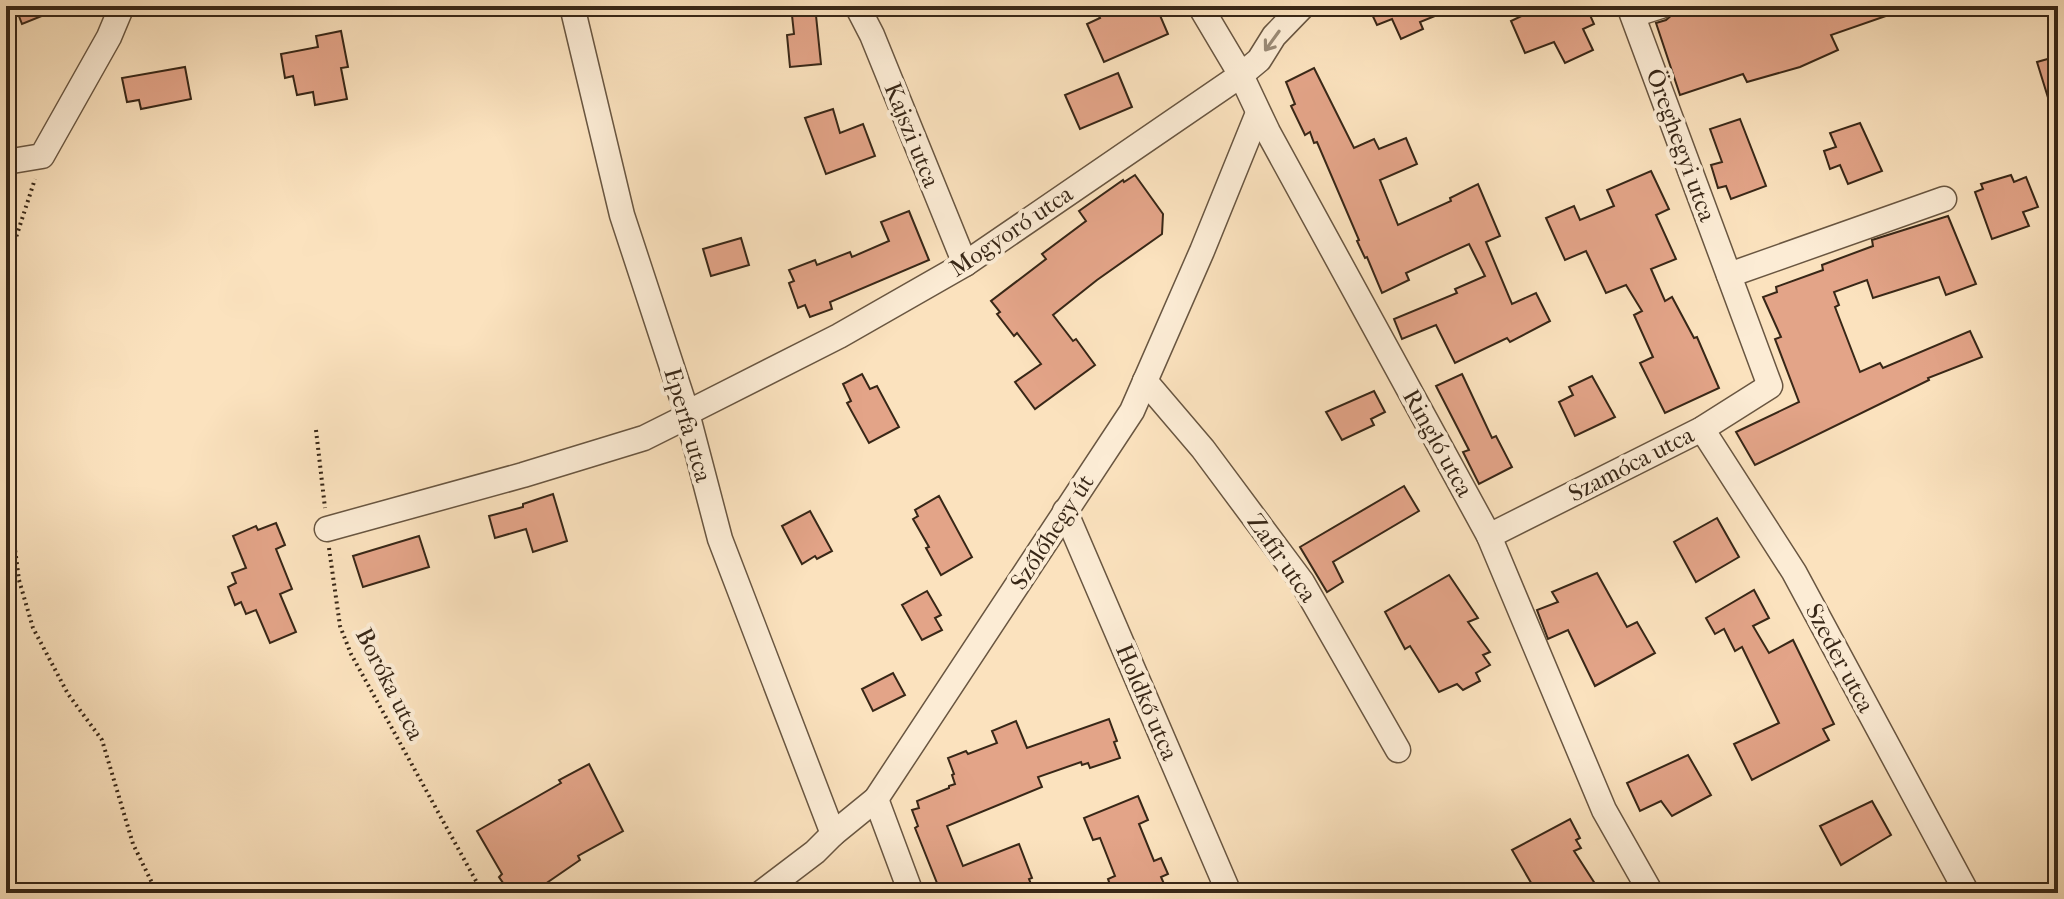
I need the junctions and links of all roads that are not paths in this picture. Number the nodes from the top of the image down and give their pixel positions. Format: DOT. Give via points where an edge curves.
graph roads {
  1 [pos="122,6"];
  2 [pos="572,6"];
  3 [pos="857,6"];
  4 [pos="1200,6"];
  5 [pos="1303,6"];
  6 [pos="1661,6"];
  7 [pos="1631,11"];
  8 [pos="1241,75"];
  9 [pos="1258,113"];
  10 [pos="6,162"];
  11 [pos="1944,199"];
  12 [pos="965,264"];
  13 [pos="1729,275"];
  14 [pos="1145,381"];
  15 [pos="1770,386"];
  16 [pos="687,414"];
  17 [pos="1702,429"];
  18 [pos="1065,511"];
  19 [pos="327,529"];
  20 [pos="1489,536"];
  21 [pos="1398,750"];
  22 [pos="876,799"];
  23 [pos="833,834"];
  24 [pos="761,893"];
  25 [pos="911,893"];
  26 [pos="1229,893"];
  27 [pos="1651,893"];
  28 [pos="1967,893"];
  1 -- 10 [label="street" via="42,156"];
  2 -- 16 [label="street, Eperfa utca" via="622,215"];
  3 -- 12 [label="street, Kajszi utca"];
  4 -- 8 [label="street, Ringló utca"];
  5 -- 8 [label="street, Mogyoró utca, one-way"];
  6 -- 7 [label="street, Öreghegyi utca"];
  7 -- 13 [label="street, Öreghegyi utca"];
  8 -- 9 [label="street, Ringló utca"];
  8 -- 12 [label="street, Mogyoró utca"];
  9 -- 14 [label="street, Szőlőhegy út"];
  9 -- 20 [label="street, Ringló utca"];
  11 -- 13 [label="street"];
  12 -- 16 [label="street, Mogyoró utca"];
  13 -- 15 [label="street, Öreghegyi utca"];
  14 -- 18 [label="street, Szőlőhegy út" via="1132,411"];
  14 -- 21 [label="street, Zafír utca" via="1302,582"];
  15 -- 17 [label="street, Szamóca utca"];
  16 -- 19 [label="street, Mogyoró utca" via="644,438"];
  16 -- 23 [label="street, Eperfa utca" via="720,539"];
  17 -- 20 [label="street, Szamóca utca"];
  17 -- 28 [label="street, Szeder utca" via="1794,572"];
  18 -- 22 [label="street, Szőlőhegy út"];
  18 -- 26 [label="street, Holdkő utca"];
  20 -- 27 [label="street, Ringló utca" via="1604,810"];
  22 -- 23 [label="street, Szőlőhegy út"];
  22 -- 25 [label="street"];
  23 -- 24 [label="street, Szőlőhegy út"];
}
